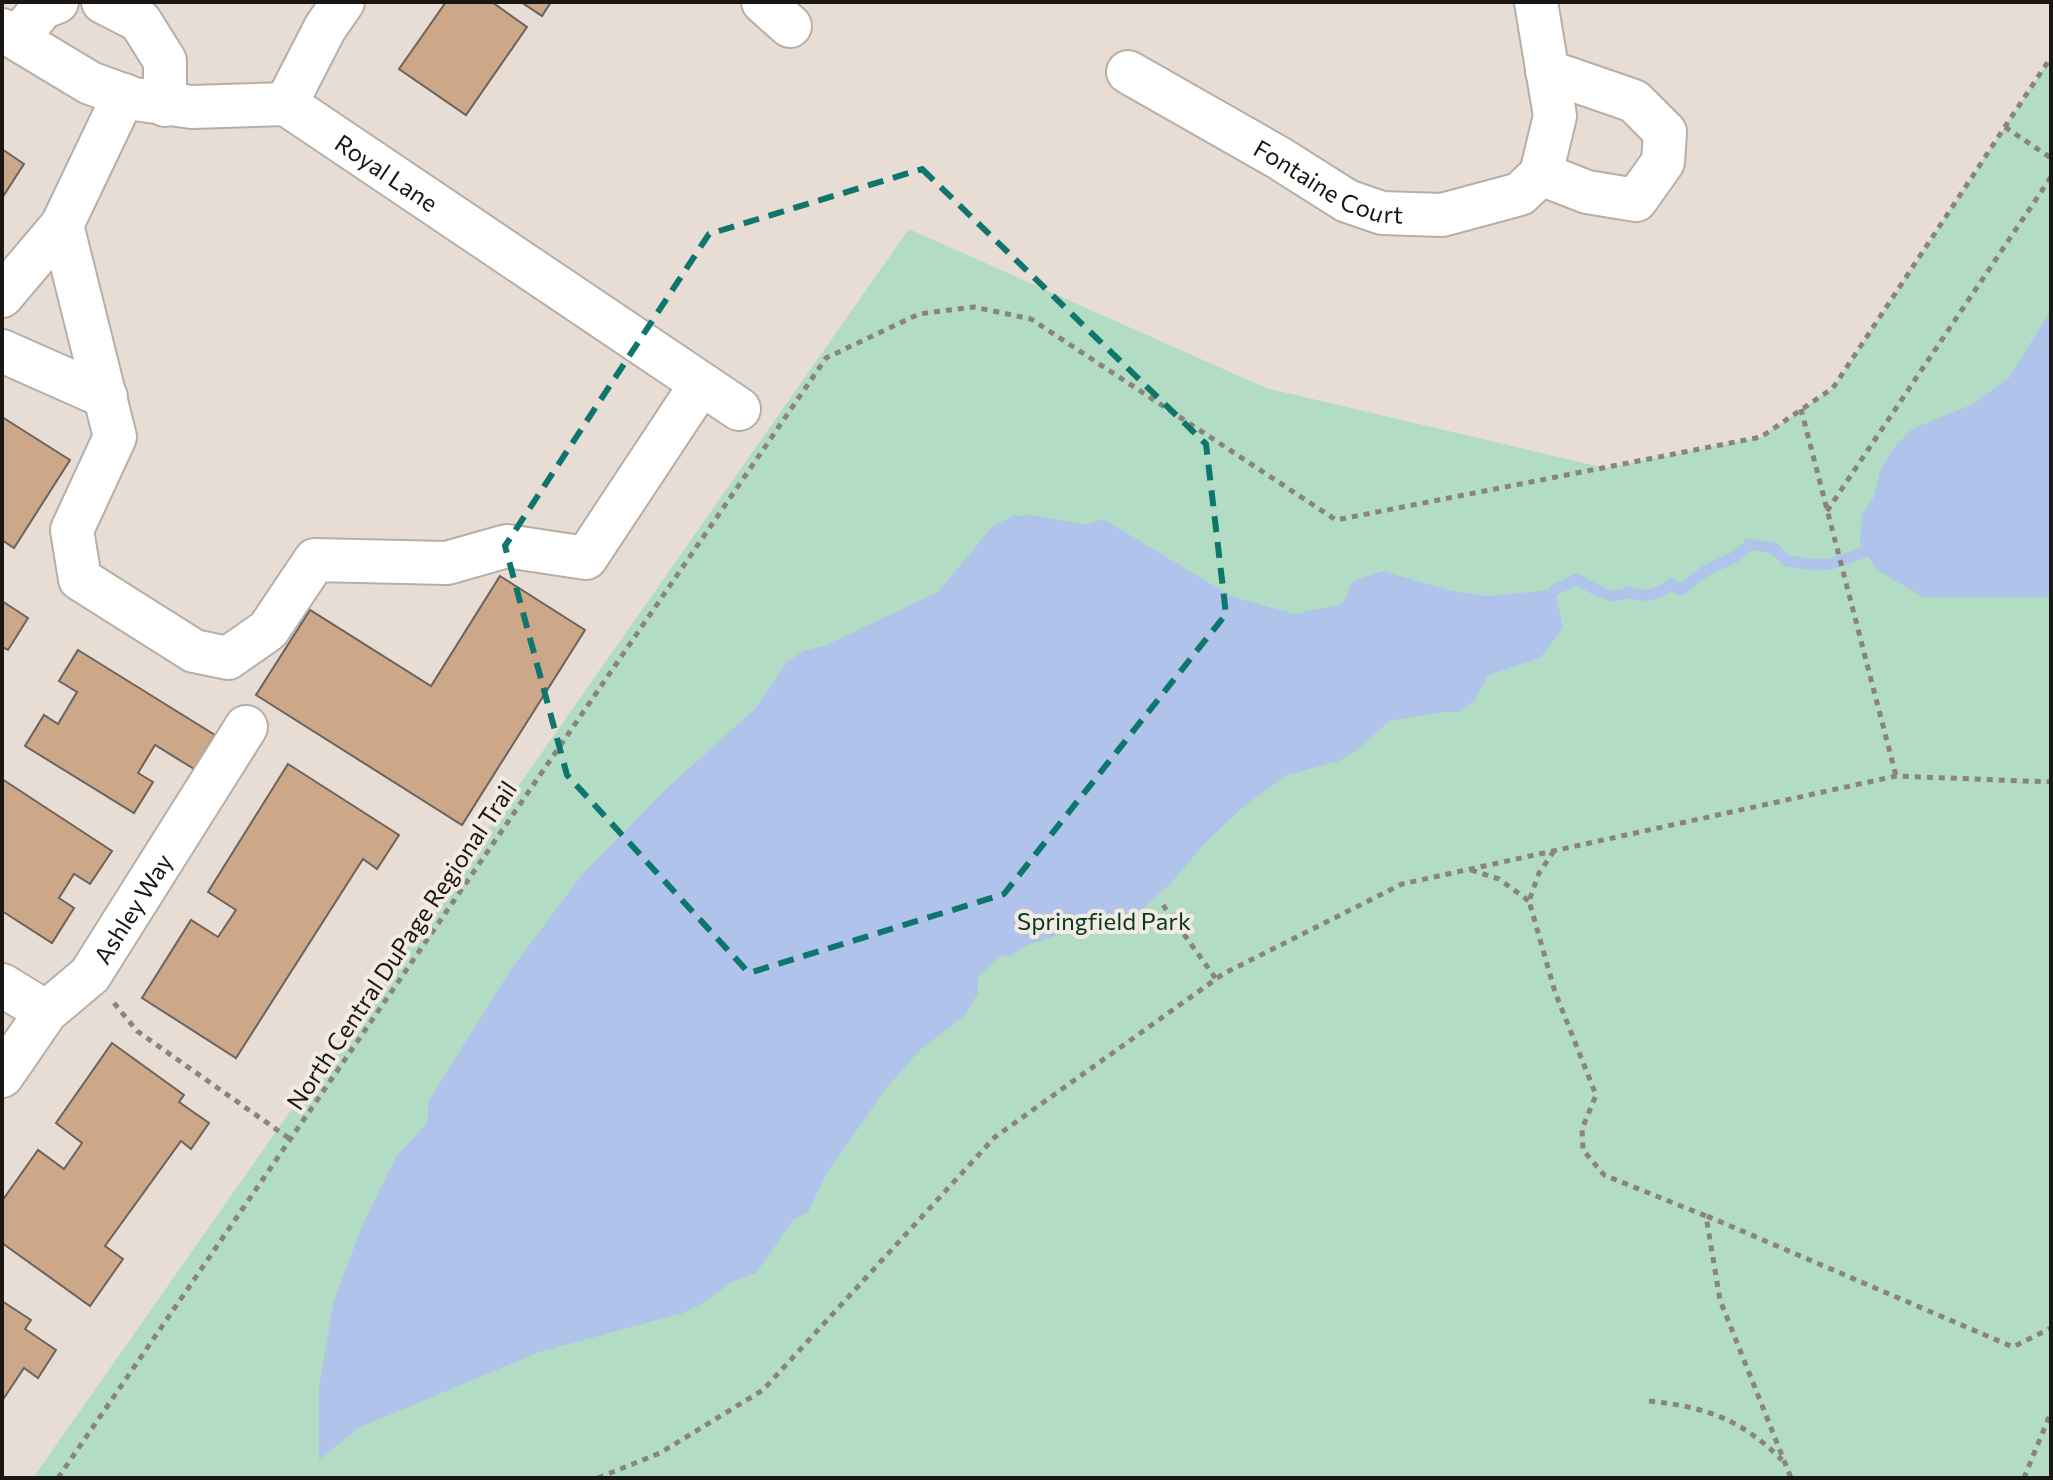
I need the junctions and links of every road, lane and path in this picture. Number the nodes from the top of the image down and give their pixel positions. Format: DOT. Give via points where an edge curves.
graph roads {
  1 [pos="57,2"];
  2 [pos="103,2"];
  3 [pos="343,2"];
  4 [pos="1536,2"];
  5 [pos="9,34"];
  6 [pos="2051,57"];
  7 [pos="1547,71"];
  8 [pos="1128,72"];
  9 [pos="124,95"];
  10 [pos="286,104"];
  11 [pos="165,105"];
  12 [pos="2005,127"];
  13 [pos="2051,158"];
  14 [pos="1541,174"];
  15 [pos="2051,177"];
  16 [pos="62,225"];
  17 [pos="2,296"];
  18 [pos="2,351"];
  19 [pos="701,384"];
  20 [pos="106,397"];
  21 [pos="1801,409"];
  22 [pos="756,421"];
  23 [pos="1827,511"];
  24 [pos="246,727"];
  25 [pos="1896,776"];
  26 [pos="2051,782"];
  27 [pos="1555,851"];
  28 [pos="1469,869"];
  29 [pos="1529,901"];
  30 [pos="1163,905"];
  31 [pos="90,975"];
  32 [pos="1216,979"];
  33 [pos="2,985"];
  34 [pos="46,1012"];
  35 [pos="2,1076"];
  36 [pos="290,1139"];
  37 [pos="1706,1216"];
  38 [pos="2051,1328"];
  39 [pos="1649,1401"];
  40 [pos="2051,1412"];
  41 [pos="1785,1464"];
  42 [pos="58,1478"];
  43 [pos="598,1478"];
  44 [pos="1791,1478"];
  45 [pos="2024,1478"];
  1 -- 5 [label="street"];
  2 -- 11 [label="street" via="140,21 165,61"];
  3 -- 10 [label="street"];
  4 -- 7 [label="street"];
  5 -- 9 [label="street" via="90,83"];
  6 -- 12 [label="path, North Central DuPage Regional Trail"];
  7 -- 14 [label="street" via="1555,116"];
  7 -- 14 [label="street" via="1634,101 1665,132 1663,162 1636,200 1587,192"];
  8 -- 14 [label="street, Fontaine Court" via="1347,201 1382,213 1442,215 1520,194"];
  9 -- 11 [label="street"];
  9 -- 16 [label="street"];
  10 -- 11 [label="street"];
  10 -- 19 [label="street, Royal Lane"];
  12 -- 13 [label="path"];
  12 -- 21 [label="path, North Central DuPage Regional Trail" via="1833,388"];
  15 -- 23 [label="path"];
  16 -- 17 [label="street"];
  16 -- 20 [label="street"];
  18 -- 20 [label="street"];
  19 -- 20 [label="street" via="586,558 507,546 447,563 315,560 268,630 228,658 194,651 80,579 72,530 115,437"];
  19 -- 22 [label="street, Royal Lane"];
  21 -- 22 [label="path, North Central DuPage Regional Trail" via="1761,437 1336,520 1031,319 974,307 919,314 826,358"];
  21 -- 23 [label="path"];
  22 -- 36 [label="path, North Central DuPage Regional Trail"];
  23 -- 25 [label="path"];
  24 -- 31 [label="street, Ashley Way"];
  25 -- 26 [label="path"];
  25 -- 27 [label="path"];
  27 -- 28 [label="path"];
  27 -- 29 [label="path" via="1539,873"];
  28 -- 29 [label="path" via="1499,879"];
  28 -- 32 [label="path" via="1402,884"];
  29 -- 37 [label="path" via="1555,992 1596,1095 1582,1129 1583,1150 1604,1175"];
  30 -- 32 [label="path"];
  31 -- 34 [label="street, Ashley Way"];
  31 -- 36 [label="path" via="137,1031"];
  32 -- 43 [label="path" via="995,1137 763,1390 660,1453"];
  33 -- 34 [label="street"];
  34 -- 35 [label="street, Ashley Way"];
  36 -- 42 [label="path, North Central DuPage Regional Trail"];
  37 -- 38 [label="path" via="2013,1347"];
  37 -- 41 [label="path" via="1720,1300"];
  39 -- 41 [label="path" via="1683,1405 1738,1423"];
  40 -- 45 [label="path"];
  41 -- 44 [label="path"];
}
